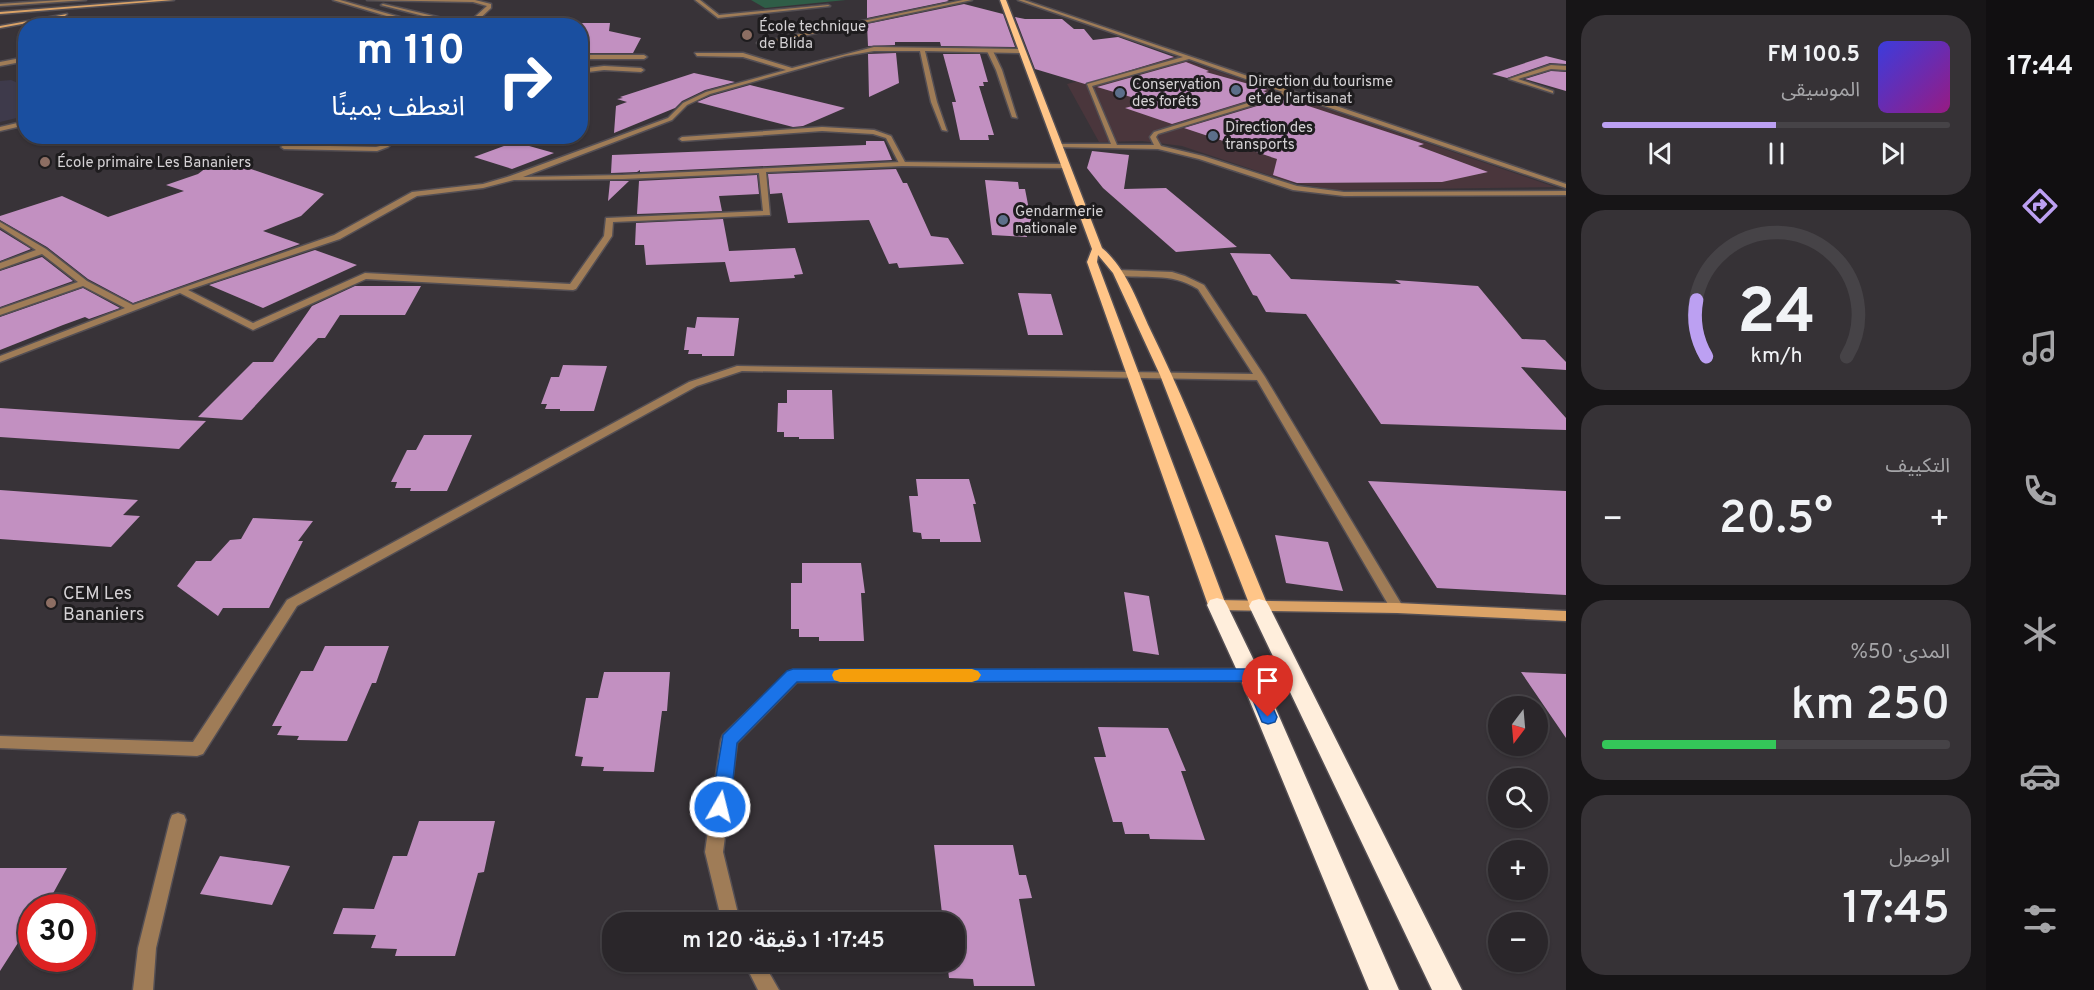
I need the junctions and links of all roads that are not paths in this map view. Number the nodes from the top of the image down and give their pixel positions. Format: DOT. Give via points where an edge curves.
graph roads {
  1 [pos="78,0"];
  2 [pos="84,0"];
  3 [pos="95,0"];
  4 [pos="172,0"];
  5 [pos="335,0"];
  6 [pos="697,0"];
  7 [pos="970,0"];
  8 [pos="1003,0"];
  9 [pos="1020,0"];
  10 [pos="119,4"];
  11 [pos="0,5"];
  12 [pos="89,6"];
  13 [pos="828,6"];
  14 [pos="0,13"];
  15 [pos="395,16"];
  16 [pos="47,18"];
  17 [pos="392,18"];
  18 [pos="402,18"];
  19 [pos="439,18"];
  20 [pos="477,18"];
  21 [pos="18,24"];
  22 [pos="0,27"];
  23 [pos="760,43"];
  24 [pos="922,50"];
  25 [pos="990,51"];
  26 [pos="1020,51"];
  27 [pos="697,54"];
  28 [pos="588,57"];
  29 [pos="644,57"];
  30 [pos="1188,58"];
  31 [pos="18,61"];
  32 [pos="0,64"];
  33 [pos="1566,68"];
  34 [pos="791,69"];
  35 [pos="588,70"];
  36 [pos="641,70"];
  37 [pos="1292,91"];
  38 [pos="1551,92"];
  39 [pos="1015,117"];
  40 [pos="18,125"];
  41 [pos="0,129"];
  42 [pos="945,130"];
  43 [pos="682,139"];
  44 [pos="388,144"];
  45 [pos="1057,146"];
  46 [pos="284,147"];
  47 [pos="1115,147"];
  48 [pos="1158,147"];
  49 [pos="902,164"];
  50 [pos="1064,166"];
  51 [pos="762,170"];
  52 [pos="510,179"];
  53 [pos="1566,186"];
  54 [pos="1566,193"];
  55 [pos="0,224"];
  56 [pos="1097,249"];
  57 [pos="43,251"];
  58 [pos="0,266"];
  59 [pos="1118,273"];
  60 [pos="84,283"];
  61 [pos="180,290"];
  62 [pos="132,309"];
  63 [pos="0,312"];
  64 [pos="0,359"];
  65 [pos="1133,375"];
  66 [pos="1166,375"];
  67 [pos="1260,377"];
  68 [pos="1217,605"];
  69 [pos="1258,606"];
  70 [pos="1397,608"];
  71 [pos="1566,616"];
  72 [pos="1251,675"];
  73 [pos="0,742"];
  74 [pos="178,820"];
  75 [pos="729,912"];
  76 [pos="759,972"];
  77 [pos="143,990"];
  78 [pos="769,990"];
  79 [pos="1384,990"];
  80 [pos="1447,990"];
  1 -- 2 [label="street"];
  1 -- 11 [label="street"];
  3 -- 12 [label="street"];
  4 -- 10 [label="main road"];
  5 -- 15 [label="street"];
  6 -- 13 [label="street" via="717,16"];
  7 -- 23 [label="street"];
  8 -- 26 [label="main road"];
  9 -- 30 [label="street"];
  10 -- 12 [label="main road"];
  10 -- 16 [label="main road"];
  12 -- 14 [label="main road"];
  15 -- 17 [label="street"];
  15 -- 18 [label="street"];
  19 -- 20 [label="street" via="369,0 466,1 489,5"];
  21 -- 22 [label="main road"];
  24 -- 25 [label="street"];
  24 -- 34 [label="street" via="874,50"];
  24 -- 42 [label="street"];
  25 -- 26 [label="street"];
  25 -- 39 [label="street"];
  26 -- 45 [label="main road"];
  27 -- 34 [label="street" via="743,55"];
  28 -- 29 [label="street"];
  30 -- 37 [label="street"];
  30 -- 47 [label="street" via="1089,86"];
  31 -- 32 [label="street"];
  33 -- 38 [label="street" via="1551,67 1512,79"];
  34 -- 52 [label="street" via="708,93 685,104 670,118"];
  35 -- 36 [label="street"];
  37 -- 48 [label="street" via="1156,133 1153,137"];
  37 -- 53 [label="street"];
  40 -- 41 [label="street"];
  43 -- 49 [label="street" via="822,129 874,131 889,137"];
  44 -- 46 [label="street" via="377,149"];
  45 -- 47 [label="street"];
  45 -- 50 [label="main road"];
  47 -- 48 [label="street"];
  48 -- 54 [label="street" via="1317,191"];
  49 -- 50 [label="street"];
  49 -- 51 [label="street"];
  50 -- 56 [label="main road"];
  51 -- 52 [label="street"];
  51 -- 61 [label="street" via="767,213 609,220 608,236 573,286 365,276 253,327"];
  52 -- 61 [label="street" via="415,194 337,237"];
  55 -- 57 [label="street"];
  56 -- 59 [label="main road"];
  56 -- 65 [label="main road" via="1092,262"];
  57 -- 58 [label="street"];
  57 -- 60 [label="street"];
  59 -- 66 [label="main road"];
  59 -- 67 [label="street" via="1172,275 1196,283"];
  60 -- 62 [label="street"];
  60 -- 63 [label="street"];
  61 -- 62 [label="street"];
  62 -- 64 [label="street"];
  65 -- 66 [label="street"];
  65 -- 68 [label="main road"];
  65 -- 73 [label="street" via="741,368 693,384 292,603 196,749"];
  66 -- 67 [label="street"];
  66 -- 69 [label="main road"];
  67 -- 70 [label="street"];
  68 -- 69 [label="main road"];
  68 -- 72 [label="highway"];
  69 -- 70 [label="main road"];
  69 -- 80 [label="highway"];
  70 -- 71 [label="main road"];
  72 -- 75 [label="street" via="793,676 729,740 714,852"];
  72 -- 79 [label="highway"];
  74 -- 77 [label="street" via="147,948"];
  76 -- 78 [label="street"];
}
